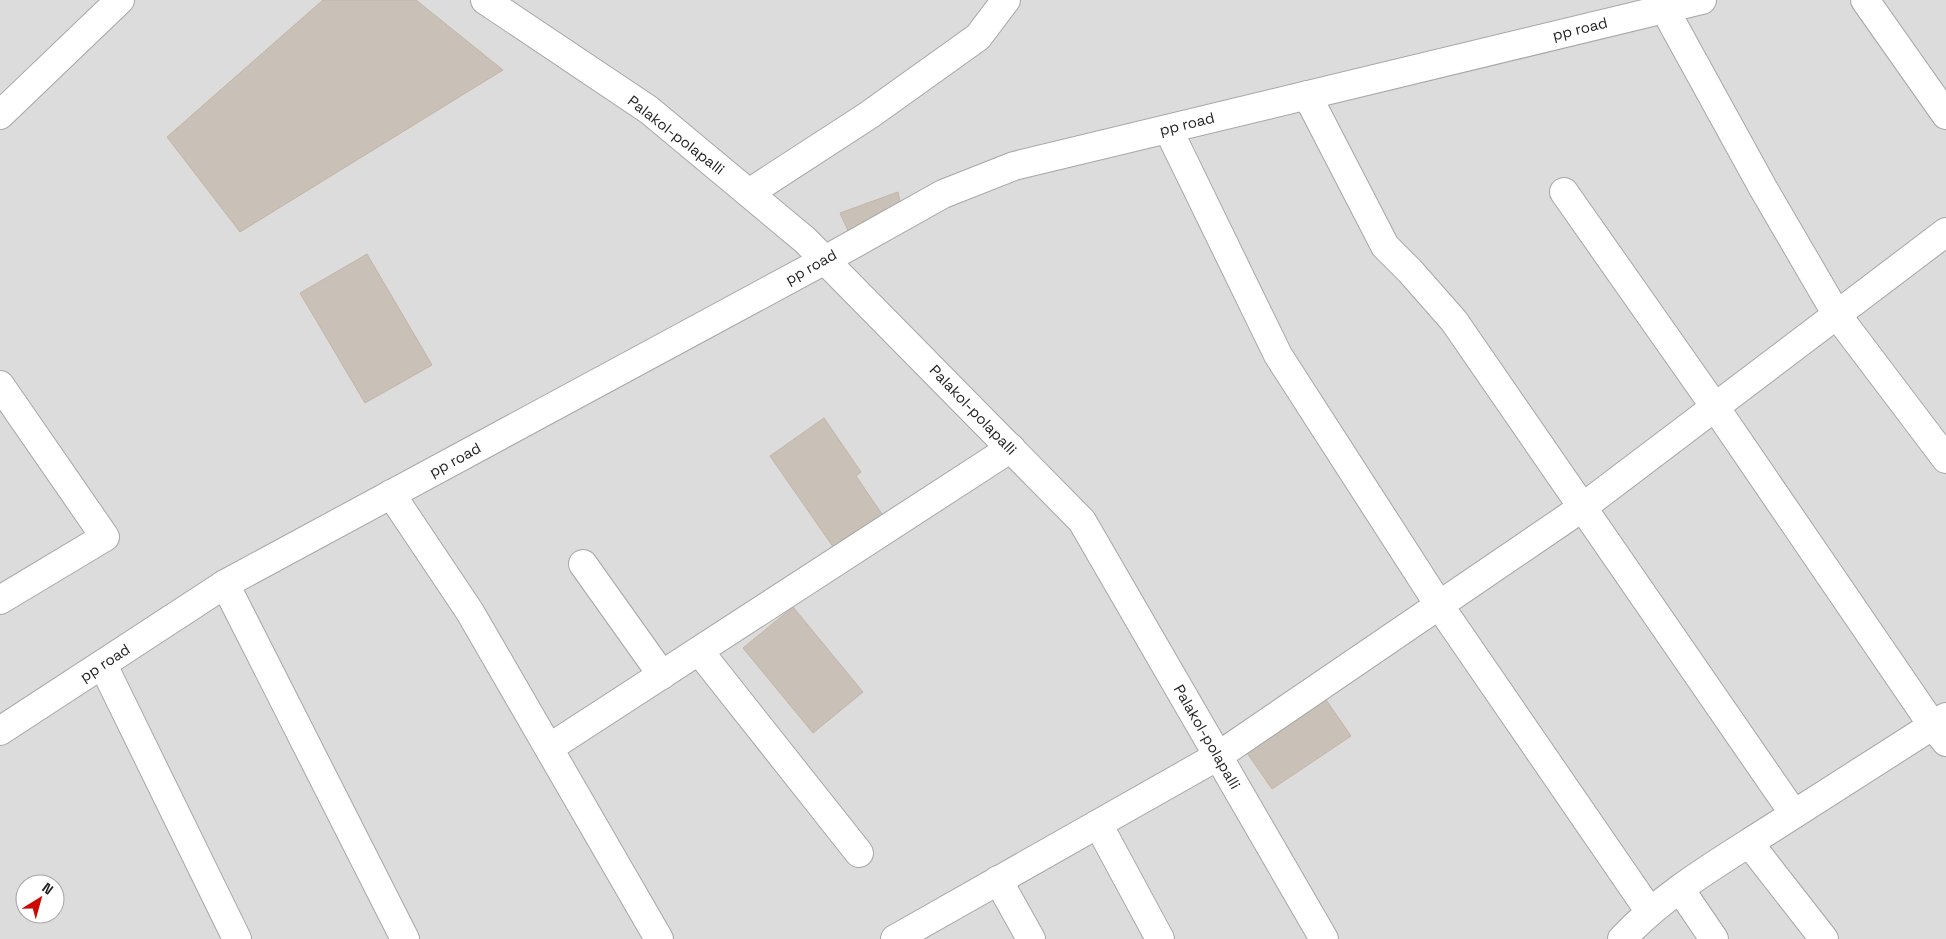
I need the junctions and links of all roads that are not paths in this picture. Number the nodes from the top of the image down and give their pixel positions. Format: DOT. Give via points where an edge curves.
graph roads {
  1 [pos="120,0"];
  2 [pos="486,0"];
  3 [pos="1006,0"];
  4 [pos="1702,0"];
  5 [pos="1865,0"];
  6 [pos="1664,8"];
  7 [pos="1307,95"];
  8 [pos="1946,115"];
  9 [pos="0,116"];
  10 [pos="1168,129"];
  11 [pos="1564,192"];
  12 [pos="749,193"];
  13 [pos="1946,232"];
  14 [pos="825,260"];
  15 [pos="1837,314"];
  16 [pos="0,385"];
  17 [pos="1715,407"];
  18 [pos="1011,448"];
  19 [pos="1946,459"];
  20 [pos="392,494"];
  21 [pos="1583,507"];
  22 [pos="582,564"];
  23 [pos="225,584"];
  24 [pos="0,600"];
  25 [pos="1439,605"];
  26 [pos="699,650"];
  27 [pos="103,665"];
  28 [pos="662,675"];
  29 [pos="1942,728"];
  30 [pos="0,731"];
  31 [pos="549,748"];
  32 [pos="1218,756"];
  33 [pos="1794,814"];
  34 [pos="1098,824"];
  35 [pos="1749,843"];
  36 [pos="859,852"];
  37 [pos="998,880"];
  38 [pos="1680,890"];
  39 [pos="1650,912"];
  40 [pos="237,939"];
  41 [pos="405,939"];
  42 [pos="659,939"];
  43 [pos="895,939"];
  44 [pos="1031,939"];
  45 [pos="1160,939"];
  46 [pos="1324,939"];
  47 [pos="1622,939"];
  48 [pos="1714,939"];
  49 [pos="1824,939"];
  1 -- 9 [label="street"];
  2 -- 12 [label="street, Palakol-polapalli" via="649,110"];
  3 -- 12 [label="street" via="978,37 869,115"];
  4 -- 6 [label="street, pp road"];
  5 -- 8 [label="street"];
  6 -- 7 [label="street, pp road"];
  6 -- 15 [label="street"];
  7 -- 10 [label="street, pp road"];
  7 -- 21 [label="street" via="1384,246 1454,320"];
  10 -- 14 [label="street, pp road" via="1006,170 943,194"];
  10 -- 25 [label="street" via="1278,355"];
  11 -- 17 [label="street"];
  12 -- 14 [label="street, Palakol-polapalli"];
  13 -- 15 [label="street"];
  14 -- 18 [label="street, Palakol-polapalli"];
  14 -- 20 [label="street, pp road"];
  15 -- 17 [label="street"];
  15 -- 19 [label="street"];
  16 -- 24 [label="street" via="105,537"];
  17 -- 21 [label="street"];
  17 -- 29 [label="street"];
  18 -- 26 [label="street"];
  18 -- 32 [label="street, Palakol-polapalli" via="1082,521"];
  20 -- 23 [label="street, pp road"];
  20 -- 31 [label="street" via="470,612"];
  21 -- 25 [label="street"];
  21 -- 33 [label="street"];
  22 -- 28 [label="street"];
  23 -- 27 [label="street, pp road"];
  23 -- 41 [label="street"];
  25 -- 32 [label="street"];
  25 -- 39 [label="street"];
  26 -- 28 [label="street"];
  26 -- 36 [label="street"];
  27 -- 30 [label="street, pp road"];
  27 -- 40 [label="street"];
  28 -- 31 [label="street"];
  29 -- 33 [label="street"];
  31 -- 42 [label="street"];
  32 -- 34 [label="street"];
  32 -- 46 [label="street, Palakol-polapalli"];
  33 -- 35 [label="street"];
  34 -- 37 [label="street"];
  34 -- 45 [label="street"];
  35 -- 38 [label="street"];
  35 -- 49 [label="street"];
  37 -- 43 [label="street"];
  37 -- 44 [label="street"];
  38 -- 39 [label="street"];
  38 -- 48 [label="street"];
  39 -- 47 [label="street"];
}
